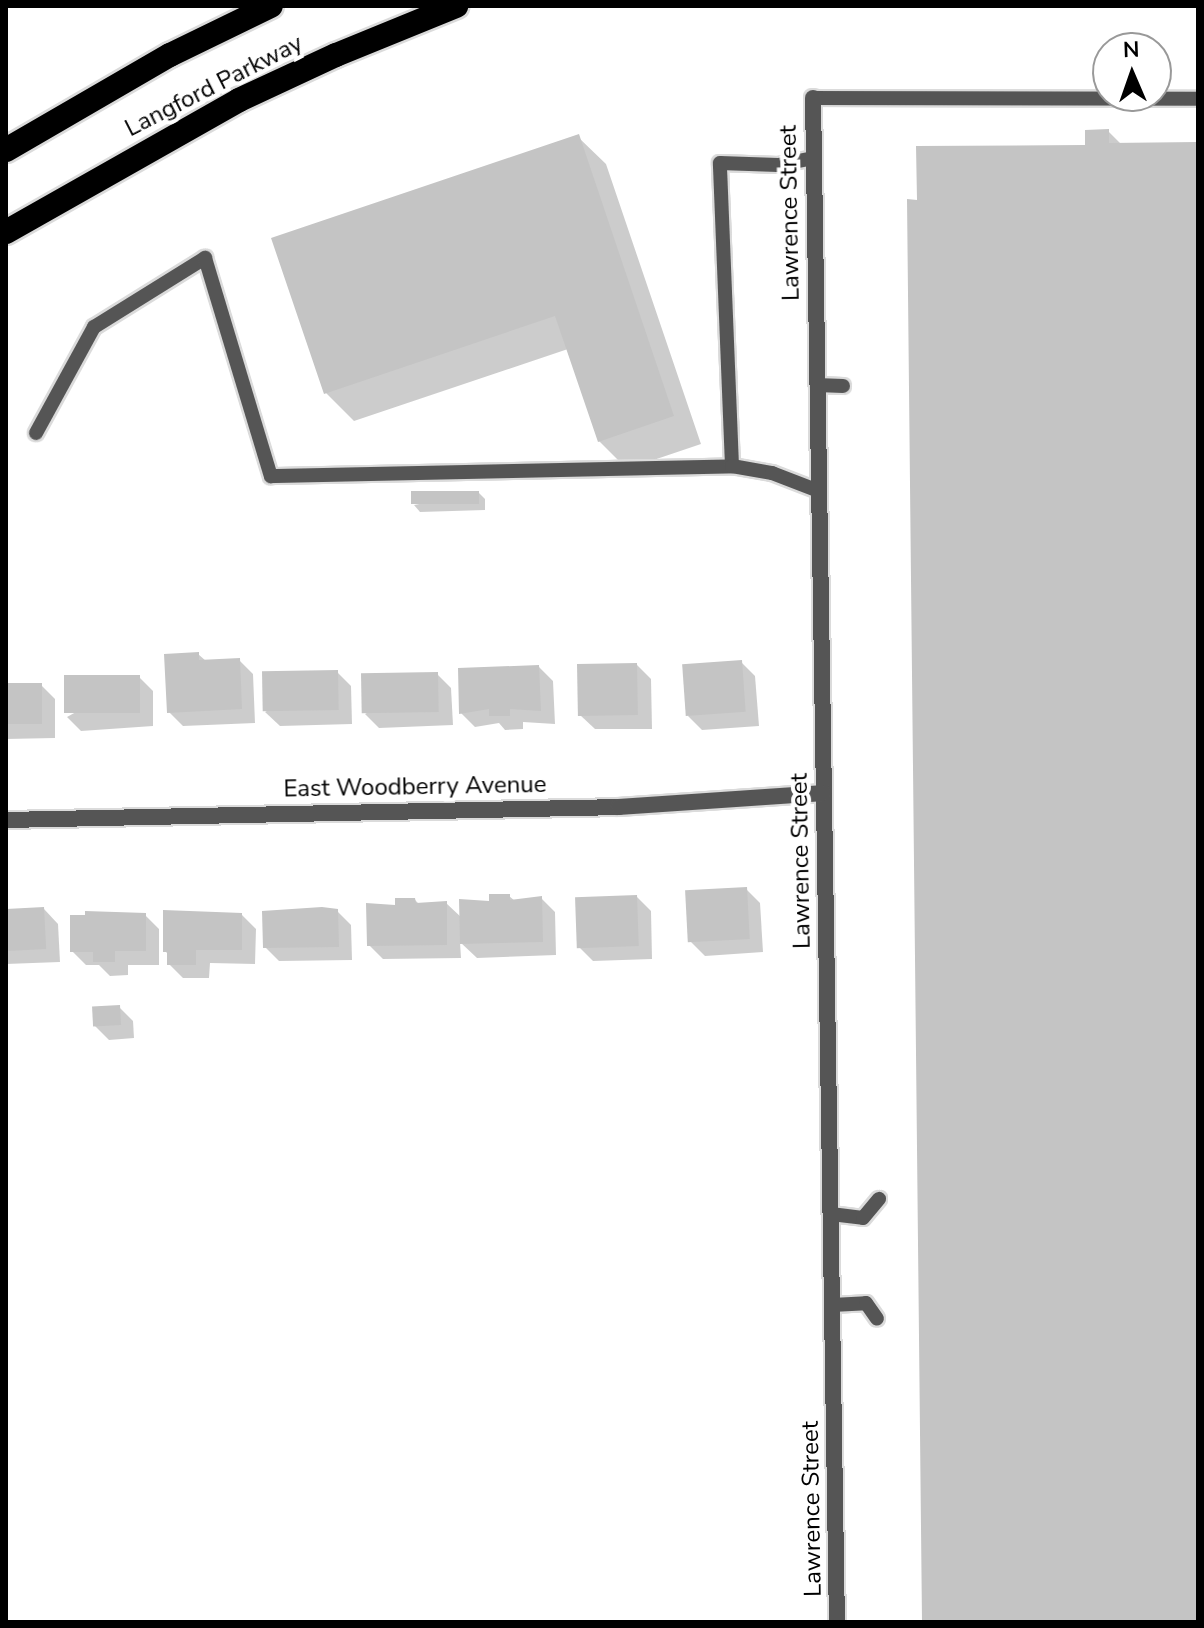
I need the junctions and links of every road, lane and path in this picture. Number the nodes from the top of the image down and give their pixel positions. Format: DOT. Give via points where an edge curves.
graph roads {
  1 [pos="271,6"];
  2 [pos="456,6"];
  3 [pos="813,98"];
  4 [pos="1198,99"];
  5 [pos="6,150"];
  6 [pos="814,158"];
  7 [pos="6,232"];
  8 [pos="817,385"];
  9 [pos="843,386"];
  10 [pos="36,433"];
  11 [pos="732,466"];
  12 [pos="819,491"];
  13 [pos="824,793"];
  14 [pos="6,820"];
  15 [pos="879,1199"];
  16 [pos="831,1214"];
  17 [pos="832,1305"];
  18 [pos="877,1319"];
  19 [pos="837,1622"];
  1 -- 5 [label="highway, Langford Parkway" via="170,55"];
  2 -- 7 [label="highway, Langford Parkway" via="239,100"];
  3 -- 4 [label="lane"];
  3 -- 6 [label="street, Lawrence Street"];
  6 -- 8 [label="street, Lawrence Street"];
  6 -- 11 [label="lane" via="778,165 720,163"];
  8 -- 9 [label="lane"];
  8 -- 12 [label="street, Lawrence Street"];
  10 -- 11 [label="lane" via="94,327 205,258 271,476"];
  11 -- 12 [label="lane" via="772,473"];
  12 -- 13 [label="street, Lawrence Street"];
  13 -- 14 [label="street, East Woodberry Avenue" via="619,807"];
  13 -- 16 [label="street, Lawrence Street"];
  15 -- 16 [label="lane" via="863,1218"];
  16 -- 17 [label="street, Lawrence Street"];
  17 -- 18 [label="lane" via="866,1303"];
  17 -- 19 [label="street, Lawrence Street"];
}
